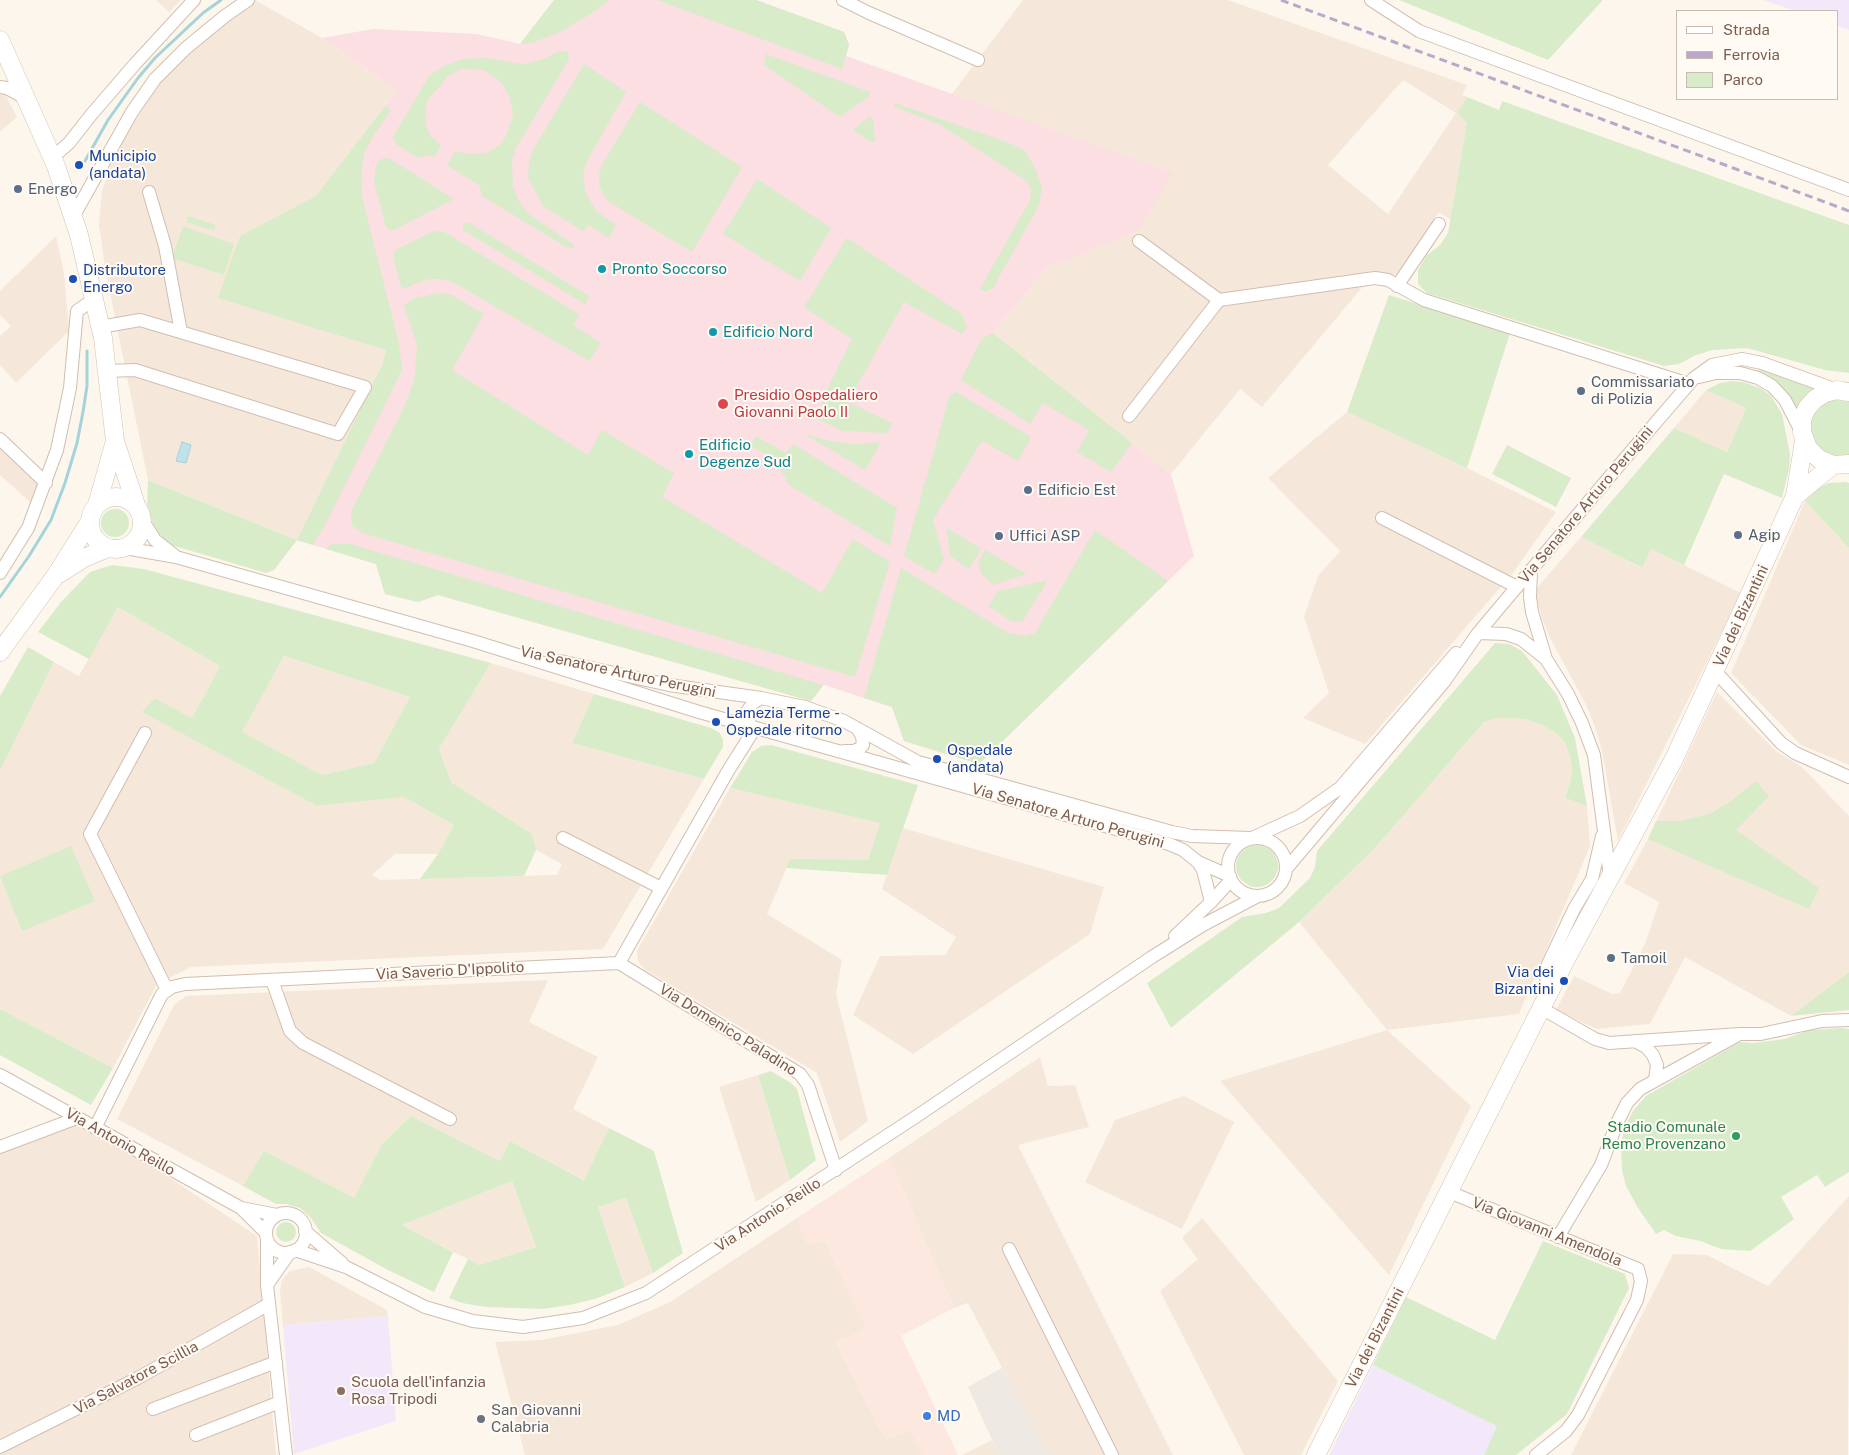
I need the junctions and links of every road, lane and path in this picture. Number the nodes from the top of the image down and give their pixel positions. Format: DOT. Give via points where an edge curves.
graph roads {
  1 [pos="194,0"];
  2 [pos="248,0"];
  3 [pos="842,0"];
  4 [pos="1371,0"];
  5 [pos="0,40"];
  6 [pos="978,60"];
  7 [pos="0,87"];
  8 [pos="28,100"];
  9 [pos="52,158"];
  10 [pos="1849,190"];
  11 [pos="149,192"];
  12 [pos="73,217"];
  13 [pos="1439,224"];
  14 [pos="1139,241"];
  15 [pos="1398,286"];
  16 [pos="94,299"];
  17 [pos="1219,300"];
  18 [pos="100,327"];
  19 [pos="181,332"];
  20 [pos="106,371"];
  21 [pos="1692,381"];
  22 [pos="1845,390"];
  23 [pos="1129,416"];
  24 [pos="1803,436"];
  25 [pos="0,439"];
  26 [pos="115,441"];
  27 [pos="1844,466"];
  28 [pos="46,483"];
  29 [pos="1796,496"];
  30 [pos="93,513"];
  31 [pos="140,513"];
  32 [pos="1382,518"];
  33 [pos="116,548"];
  34 [pos="176,557"];
  35 [pos="1531,571"];
  36 [pos="0,573"];
  37 [pos="56,575"];
  38 [pos="1517,587"];
  39 [pos="1478,633"];
  40 [pos="5,634"];
  41 [pos="473,641"];
  42 [pos="0,652"];
  43 [pos="1546,659"];
  44 [pos="1715,671"];
  45 [pos="761,698"];
  46 [pos="753,727"];
  47 [pos="857,728"];
  48 [pos="145,733"];
  49 [pos="842,751"];
  50 [pos="1849,778"];
  51 [pos="1604,828"];
  52 [pos="563,838"];
  53 [pos="1251,838"];
  54 [pos="1628,846"];
  55 [pos="1198,862"];
  56 [pos="1287,868"];
  57 [pos="1230,878"];
  58 [pos="1602,881"];
  59 [pos="661,888"];
  60 [pos="1258,896"];
  61 [pos="1211,902"];
  62 [pos="1152,957"];
  63 [pos="619,963"];
  64 [pos="272,980"];
  65 [pos="168,990"];
  66 [pos="1543,1005"];
  67 [pos="1849,1020"];
  68 [pos="1740,1034"];
  69 [pos="1635,1042"];
  70 [pos="0,1075"];
  71 [pos="1655,1080"];
  72 [pos="76,1118"];
  73 [pos="450,1119"];
  74 [pos="95,1128"];
  75 [pos="0,1147"];
  76 [pos="836,1170"];
  77 [pos="1449,1192"];
  78 [pos="241,1208"];
  79 [pos="277,1215"];
  80 [pos="306,1230"];
  81 [pos="266,1236"];
  82 [pos="1558,1236"];
  83 [pos="1009,1249"];
  84 [pos="293,1251"];
  85 [pos="346,1267"];
  86 [pos="267,1285"];
  87 [pos="269,1304"];
  88 [pos="276,1362"];
  89 [pos="280,1402"];
  90 [pos="153,1410"];
  91 [pos="196,1435"];
  92 [pos="0,1447"];
  93 [pos="286,1455"];
  94 [pos="1112,1455"];
  95 [pos="1316,1455"];
  96 [pos="1536,1455"];
  1 -- 9 [label="street" via="69,143"];
  2 -- 12 [label="street" via="186,48 155,79 132,112"];
  3 -- 6 [label="street"];
  4 -- 10 [label="street" via="1419,31"];
  5 -- 8 [label="street, Via Senatore Arturo Perugini"];
  7 -- 8 [label="street"];
  8 -- 9 [label="street, Via Senatore Arturo Perugini"];
  9 -- 12 [label="street, Via Senatore Arturo Perugini"];
  11 -- 19 [label="street" via="165,246"];
  12 -- 16 [label="street, Via Senatore Arturo Perugini"];
  13 -- 15 [label="street"];
  14 -- 17 [label="street"];
  15 -- 17 [label="street" via="1375,278"];
  15 -- 21 [label="street" via="1424,300"];
  16 -- 18 [label="street, Via Senatore Arturo Perugini"];
  16 -- 28 [label="street" via="77,311 64,422"];
  17 -- 23 [label="street"];
  18 -- 19 [label="street" via="140,320"];
  18 -- 20 [label="street, Via Senatore Arturo Perugini"];
  19 -- 20 [label="street" via="365,387 338,434 134,370"];
  20 -- 26 [label="street, Via Senatore Arturo Perugini"];
  21 -- 22 [label="street, Via Senatore Arturo Perugini" via="1712,365 1742,360 1762,363"];
  21 -- 24 [label="street" via="1716,373 1740,373 1758,378 1772,386 1785,400"];
  21 -- 35 [label="street, Via Senatore Arturo Perugini"];
  22 -- 24 [label="street, Via dei Bizantini" via="1825,393 1814,399 1802,420"];
  24 -- 27 [label="street" via="1819,459"];
  24 -- 29 [label="street, Via dei Bizantini"];
  25 -- 28 [label="street"];
  26 -- 30 [label="street, Via Senatore Arturo Perugini"];
  26 -- 31 [label="street, Via Senatore Arturo Perugini"];
  27 -- 29 [label="street, Via dei Bizantini"];
  28 -- 36 [label="street" via="28,528"];
  29 -- 44 [label="street, Via dei Bizantini"];
  30 -- 31 [label="street" via="104,499 121,497 129,500"];
  30 -- 33 [label="street" via="90,530 94,538 100,544"];
  30 -- 37 [label="street"];
  31 -- 33 [label="street" via="142,530 139,538 133,544"];
  31 -- 34 [label="street, Via Senatore Arturo Perugini" via="155,540"];
  32 -- 38 [label="street"];
  33 -- 34 [label="street, Via Senatore Arturo Perugini"];
  33 -- 37 [label="street" via="84,558"];
  34 -- 41 [label="street, Via Senatore Arturo Perugini"];
  35 -- 38 [label="street, Via Senatore Arturo Perugini"];
  35 -- 43 [label="street" via="1532,612"];
  37 -- 40 [label="street"];
  38 -- 39 [label="street, Via Senatore Arturo Perugini"];
  39 -- 43 [label="street" via="1506,634 1521,639"];
  39 -- 53 [label="street, Via Senatore Arturo Perugini" via="1449,661 1340,788 1300,816"];
  39 -- 56 [label="street, Via Senatore Arturo Perugini" via="1444,682"];
  40 -- 42 [label="street"];
  41 -- 45 [label="street, Via Senatore Arturo Perugini" via="669,685"];
  41 -- 46 [label="street, Via Senatore Arturo Perugini"];
  43 -- 51 [label="street" via="1568,694 1594,755"];
  44 -- 50 [label="street" via="1781,743"];
  44 -- 54 [label="street, Via dei Bizantini"];
  45 -- 46 [label="street" via="746,713"];
  45 -- 47 [label="street, Via Senatore Arturo Perugini" via="814,710"];
  46 -- 49 [label="street, Via Senatore Arturo Perugini"];
  46 -- 59 [label="street"];
  47 -- 49 [label="street" via="863,745"];
  47 -- 53 [label="street, Via Senatore Arturo Perugini" via="910,758 944,769 1172,832"];
  48 -- 65 [label="street" via="90,834"];
  49 -- 55 [label="street, Via Senatore Arturo Perugini" via="1169,844"];
  51 -- 54 [label="street" via="1611,846"];
  51 -- 58 [label="street"];
  51 -- 58 [label="street"];
  52 -- 59 [label="street"];
  53 -- 56 [label="street" via="1269,840 1277,845"];
  53 -- 57 [label="street" via="1236,846 1232,853 1228,868"];
  54 -- 58 [label="street, Via dei Bizantini"];
  55 -- 57 [label="street, Via Senatore Arturo Perugini"];
  55 -- 61 [label="street"];
  56 -- 60 [label="street" via="1275,890"];
  57 -- 60 [label="street" via="1242,892"];
  57 -- 61 [label="street, Via Antonio Reillo"];
  58 -- 66 [label="street, Via dei Bizantini"];
  59 -- 63 [label="street"];
  60 -- 62 [label="street, Via Antonio Reillo"];
  61 -- 62 [label="street, Via Antonio Reillo"];
  62 -- 76 [label="street, Via Antonio Reillo"];
  63 -- 64 [label="street, Via Saverio D'Ippolito"];
  63 -- 76 [label="street, Via Domenico Paladino" via="800,1074 808,1085"];
  64 -- 65 [label="street, Via Saverio D'Ippolito" via="185,984"];
  64 -- 73 [label="street" via="290,1031 303,1043"];
  65 -- 74 [label="street" via="162,994"];
  66 -- 69 [label="street" via="1595,1039 1609,1043"];
  66 -- 77 [label="street, Via dei Bizantini"];
  67 -- 68 [label="street" via="1822,1021 1761,1034"];
  68 -- 69 [label="street"];
  68 -- 71 [label="street"];
  69 -- 71 [label="street" via="1653,1055"];
  70 -- 72 [label="street, Via Antonio Reillo"];
  71 -- 82 [label="street" via="1640,1089 1627,1103 1602,1165"];
  72 -- 74 [label="street, Via Antonio Reillo"];
  72 -- 75 [label="street"];
  74 -- 78 [label="street, Via Antonio Reillo"];
  76 -- 85 [label="street, Via Antonio Reillo" via="646,1293 583,1318 523,1327 473,1321 425,1307"];
  77 -- 82 [label="street, Via Giovanni Amendola"];
  77 -- 95 [label="street, Via dei Bizantini"];
  78 -- 79 [label="street, Via Antonio Reillo"];
  78 -- 81 [label="street, Via Antonio Reillo"];
  79 -- 80 [label="street" via="295,1215"];
  79 -- 81 [label="street" via="269,1222"];
  80 -- 84 [label="street" via="303,1242"];
  80 -- 85 [label="street, Via Antonio Reillo"];
  81 -- 84 [label="street" via="276,1250"];
  81 -- 86 [label="street"];
  82 -- 96 [label="street, Via Giovanni Amendola" via="1638,1269 1641,1282 1637,1300 1578,1415 1566,1431"];
  83 -- 94 [label="street"];
  84 -- 85 [label="street, Via Antonio Reillo"];
  84 -- 86 [label="street"];
  86 -- 87 [label="street"];
  87 -- 88 [label="street"];
  87 -- 92 [label="street, Via Salvatore Scillìa" via="138,1378"];
  88 -- 89 [label="street"];
  88 -- 90 [label="street"];
  89 -- 91 [label="street"];
  89 -- 93 [label="street"];
}
